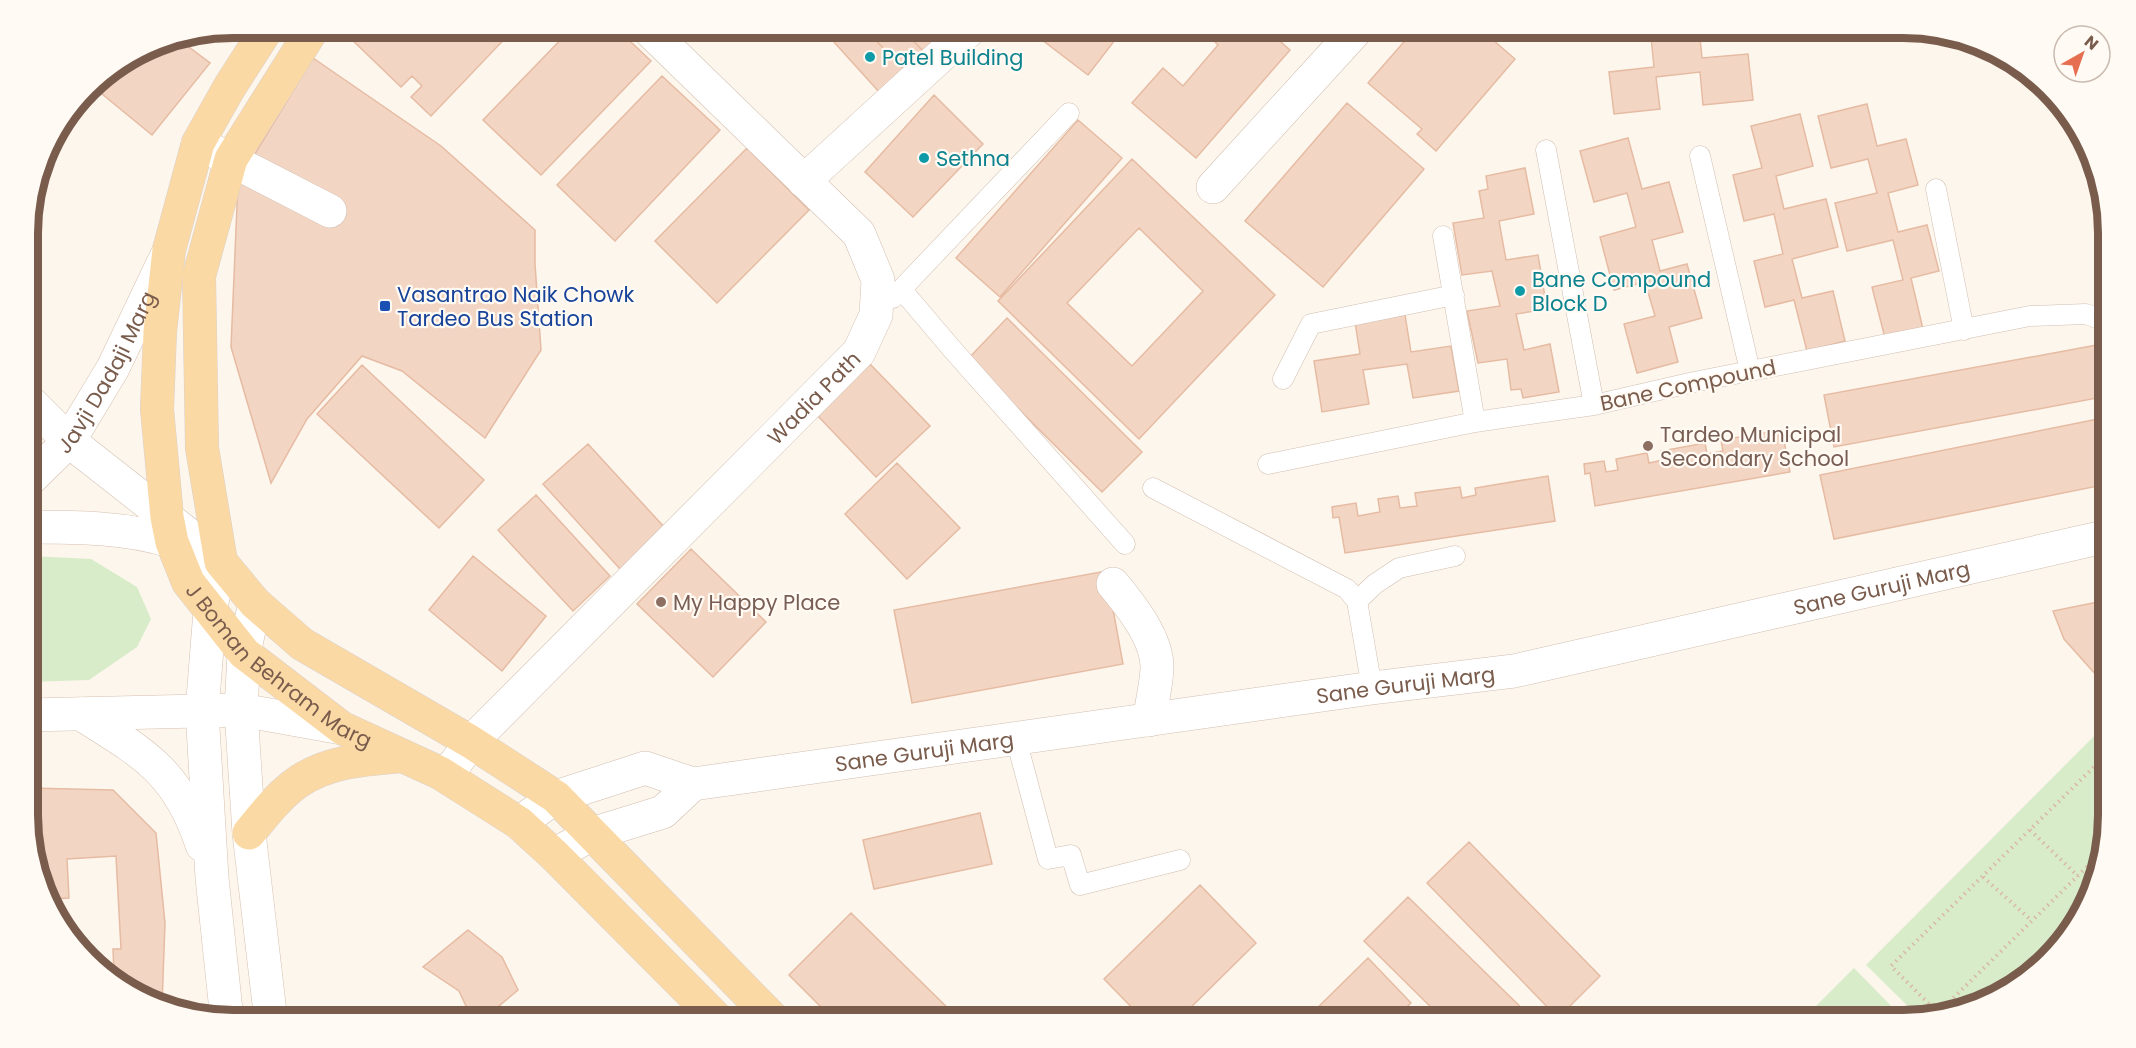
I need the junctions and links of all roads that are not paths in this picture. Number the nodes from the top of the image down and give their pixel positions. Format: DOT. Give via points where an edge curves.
graph roads {
  1 [pos="261,38"];
  2 [pos="307,38"];
  3 [pos="657,38"];
  4 [pos="960,38"];
  5 [pos="1349,38"];
  6 [pos="1069,113"];
  7 [pos="198,143"];
  8 [pos="1546,150"];
  9 [pos="1700,156"];
  10 [pos="227,174"];
  11 [pos="804,181"];
  12 [pos="1213,187"];
  13 [pos="1936,189"];
  14 [pos="330,211"];
  15 [pos="1443,236"];
  16 [pos="169,250"];
  17 [pos="902,290"];
  18 [pos="1454,295"];
  19 [pos="876,315"];
  20 [pos="2098,318"];
  21 [pos="1964,330"];
  22 [pos="1750,371"];
  23 [pos="1283,379"];
  24 [pos="1594,405"];
  25 [pos="38,410"];
  26 [pos="1475,422"];
  27 [pos="69,441"];
  28 [pos="1268,464"];
  29 [pos="38,471"];
  30 [pos="1153,488"];
  31 [pos="38,527"];
  32 [pos="169,530"];
  33 [pos="2098,538"];
  34 [pos="1125,543"];
  35 [pos="1455,556"];
  36 [pos="221,562"];
  37 [pos="1113,584"];
  38 [pos="1357,601"];
  39 [pos="255,603"];
  40 [pos="210,612"];
  41 [pos="244,653"];
  42 [pos="1372,688"];
  43 [pos="242,710"];
  44 [pos="202,711"];
  45 [pos="81,714"];
  46 [pos="38,715"];
  47 [pos="1149,720"];
  48 [pos="342,728"];
  49 [pos="1016,739"];
  50 [pos="471,742"];
  51 [pos="404,756"];
  52 [pos="446,776"];
  53 [pos="693,784"];
  54 [pos="556,796"];
  55 [pos="519,823"];
  56 [pos="249,833"];
  57 [pos="592,834"];
  58 [pos="554,855"];
  59 [pos="1180,860"];
  60 [pos="213,878"];
  61 [pos="226,1010"];
  62 [pos="270,1010"];
  63 [pos="708,1010"];
  64 [pos="764,1010"];
  1 -- 7 [label="main road, J Boman Behram Marg"];
  2 -- 10 [label="main road, J Boman Behram Marg"];
  3 -- 11 [label="street, Wadia Path"];
  4 -- 11 [label="street"];
  5 -- 12 [label="street"];
  6 -- 17 [label="lane"];
  7 -- 10 [label="street"];
  7 -- 16 [label="main road, J Boman Behram Marg"];
  8 -- 24 [label="lane"];
  9 -- 22 [label="lane"];
  10 -- 14 [label="street"];
  10 -- 36 [label="main road, J Boman Behram Marg" via="200,276 202,448"];
  11 -- 19 [label="street, Wadia Path" via="859,234 878,280"];
  13 -- 21 [label="lane"];
  15 -- 18 [label="lane"];
  16 -- 27 [label="street, Javji Dadaji Marg" via="112,368"];
  16 -- 32 [label="main road, J Boman Behram Marg" via="157,409"];
  17 -- 19 [label="lane"];
  17 -- 34 [label="lane"];
  18 -- 23 [label="lane" via="1311,324"];
  18 -- 26 [label="lane"];
  19 -- 50 [label="street, Wadia Path" via="859,352"];
  20 -- 21 [label="lane, Bane Compound" via="2086,314 2030,316"];
  21 -- 22 [label="lane, Bane Compound"];
  22 -- 24 [label="lane, Bane Compound"];
  24 -- 26 [label="lane, Bane Compound"];
  25 -- 27 [label="street"];
  26 -- 28 [label="lane, Bane Compound"];
  27 -- 29 [label="street, Javji Dadaji Marg"];
  27 -- 32 [label="street"];
  30 -- 38 [label="lane" via="1347,588"];
  31 -- 32 [label="street"];
  32 -- 36 [label="street"];
  32 -- 40 [label="main road, J Boman Behram Marg" via="188,582"];
  33 -- 42 [label="street, Sane Guruji Marg" via="1514,671"];
  35 -- 38 [label="lane" via="1399,568"];
  36 -- 39 [label="main road, J Boman Behram Marg"];
  36 -- 40 [label="street"];
  37 -- 47 [label="street" via="1150,638 1157,667"];
  38 -- 42 [label="lane"];
  39 -- 41 [label="street"];
  39 -- 50 [label="main road, J Boman Behram Marg" via="302,644"];
  40 -- 41 [label="main road, J Boman Behram Marg"];
  40 -- 44 [label="street"];
  41 -- 43 [label="street"];
  41 -- 48 [label="main road, J Boman Behram Marg"];
  42 -- 47 [label="street, Sane Guruji Marg"];
  43 -- 44 [label="street"];
  43 -- 48 [label="street"];
  43 -- 56 [label="street"];
  44 -- 45 [label="street"];
  44 -- 60 [label="street"];
  45 -- 46 [label="street"];
  45 -- 60 [label="street" via="136,748 162,770 196,826"];
  47 -- 49 [label="street, Sane Guruji Marg"];
  48 -- 51 [label="main road, J Boman Behram Marg"];
  49 -- 53 [label="street, Sane Guruji Marg"];
  49 -- 59 [label="lane" via="1048,859 1071,855 1080,885"];
  50 -- 52 [label="street, Wadia Path"];
  50 -- 54 [label="main road, J Boman Behram Marg"];
  51 -- 52 [label="main road, J Boman Behram Marg"];
  51 -- 56 [label="main road" via="368,759 317,772 297,783"];
  52 -- 55 [label="main road, J Boman Behram Marg"];
  53 -- 54 [label="street, Sane Guruji Marg" via="645,768"];
  53 -- 57 [label="street" via="663,812"];
  54 -- 55 [label="street, Sane Guruji Marg"];
  54 -- 57 [label="main road, J Boman Behram Marg"];
  55 -- 58 [label="main road, J Boman Behram Marg"];
  56 -- 62 [label="street"];
  57 -- 58 [label="street"];
  57 -- 64 [label="main road, J Boman Behram Marg"];
  58 -- 63 [label="main road, J Boman Behram Marg"];
  60 -- 61 [label="street"];
}
